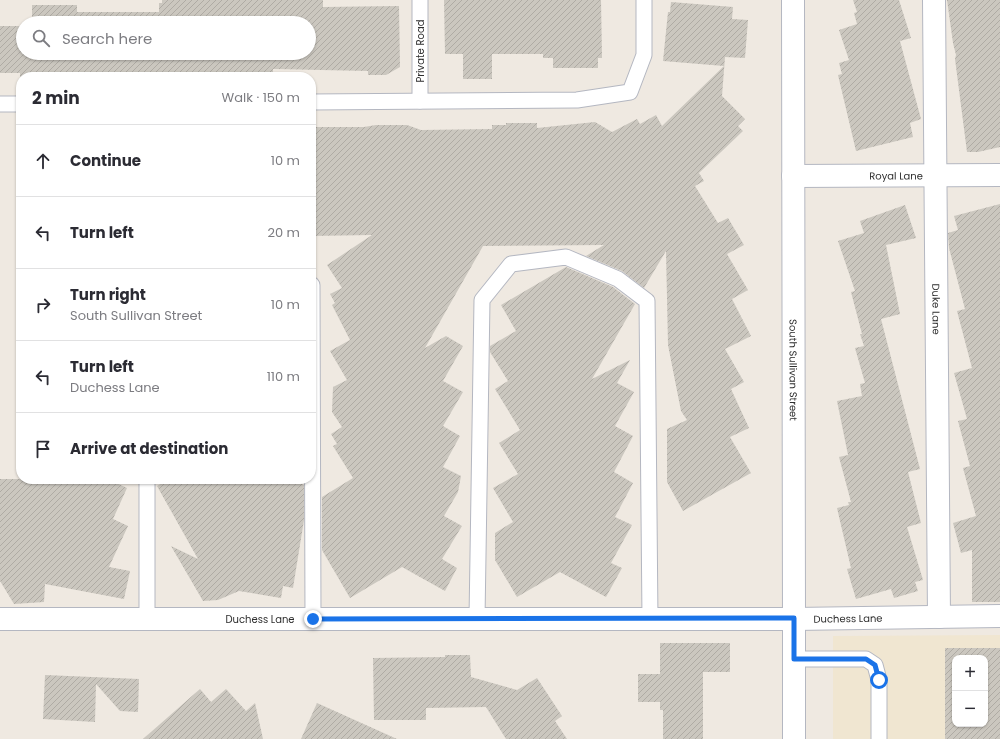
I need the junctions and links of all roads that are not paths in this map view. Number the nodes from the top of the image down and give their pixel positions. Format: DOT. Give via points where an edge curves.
graph roads {
  1 [pos="420,0"];
  2 [pos="644,0"];
  3 [pos="792,0"];
  4 [pos="934,0"];
  5 [pos="420,101"];
  6 [pos="316,102"];
  7 [pos="0,104"];
  8 [pos="16,104"];
  9 [pos="936,175"];
  10 [pos="1000,175"];
  11 [pos="793,176"];
  12 [pos="147,484"];
  13 [pos="313,484"];
  14 [pos="1000,616"];
  15 [pos="939,617"];
  16 [pos="650,618"];
  17 [pos="794,618"];
  18 [pos="313,619"];
  19 [pos="477,619"];
  20 [pos="0,620"];
  21 [pos="147,620"];
  22 [pos="794,659"];
  23 [pos="794,739"];
  24 [pos="879,739"];
  1 -- 5 [label="lane, Private Road"];
  2 -- 5 [label="lane" via="644,55 630,92 577,100"];
  3 -- 11 [label="street, South Sullivan Street"];
  4 -- 9 [label="street, Duke Lane"];
  5 -- 6 [label="lane"];
  7 -- 8 [label="lane"];
  9 -- 10 [label="street, Royal Lane"];
  9 -- 11 [label="street, Royal Lane"];
  9 -- 15 [label="street, Duke Lane"];
  11 -- 17 [label="street, South Sullivan Street"];
  12 -- 21 [label="lane"];
  13 -- 18 [label="lane"];
  14 -- 15 [label="street, Duchess Lane"];
  15 -- 17 [label="street, Duchess Lane"];
  16 -- 17 [label="street, Duchess Lane"];
  16 -- 19 [label="street, Duchess Lane"];
  16 -- 19 [label="lane" via="647,301 618,279 566,257 511,264 482,300"];
  17 -- 22 [label="street, South Sullivan Street"];
  18 -- 19 [label="street, Duchess Lane"];
  18 -- 21 [label="street, Duchess Lane"];
  20 -- 21 [label="street, Duchess Lane"];
  22 -- 23 [label="street, South Sullivan Street"];
  22 -- 24 [label="lane" via="866,659 875,665 879,680"];
}
